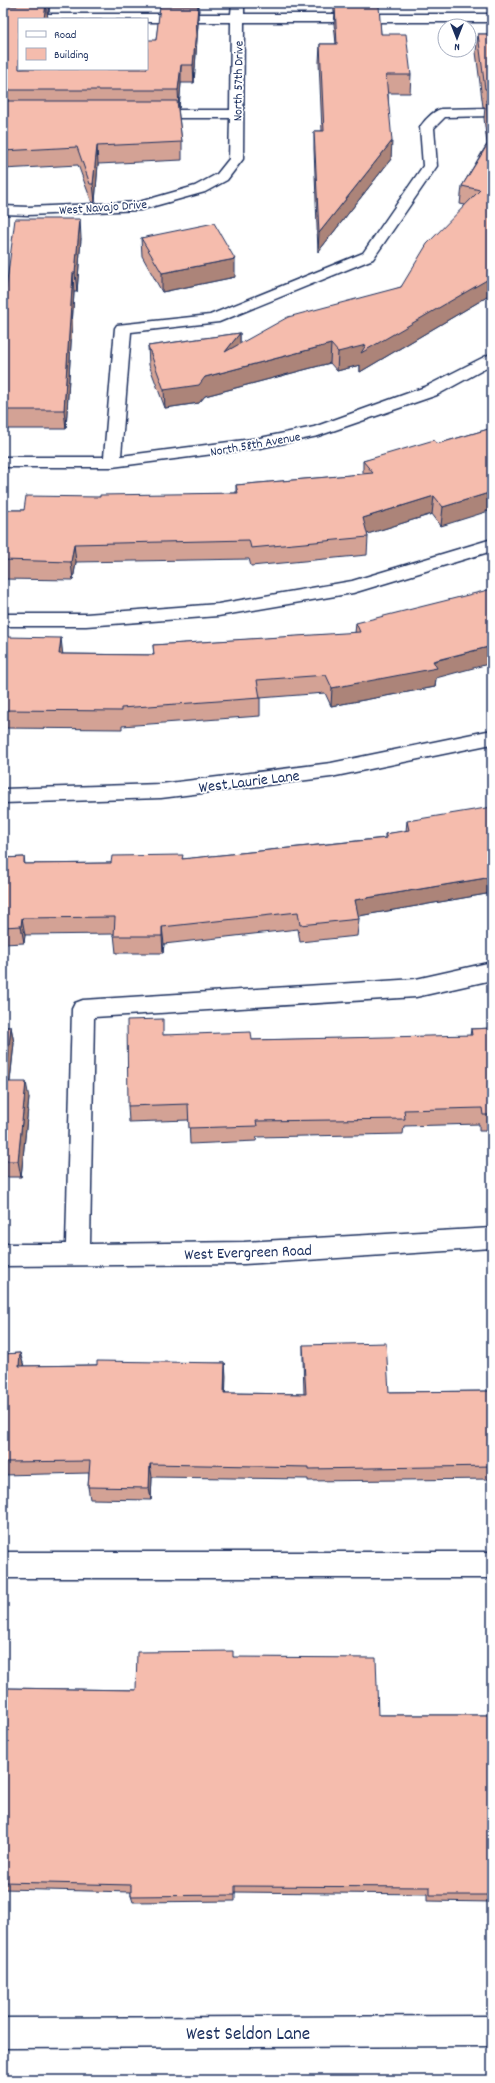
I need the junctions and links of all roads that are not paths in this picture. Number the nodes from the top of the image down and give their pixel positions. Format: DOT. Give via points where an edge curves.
graph roads {
  1 [pos="238,3"];
  2 [pos="3,18"];
  3 [pos="237,18"];
  4 [pos="492,18"];
  5 [pos="492,112"];
  6 [pos="135,114"];
  7 [pos="236,114"];
  8 [pos="236,159"];
  9 [pos="3,210"];
  10 [pos="492,358"];
  11 [pos="3,462"];
  12 [pos="112,462"];
  13 [pos="492,545"];
  14 [pos="3,620"];
  15 [pos="492,737"];
  16 [pos="3,796"];
  17 [pos="492,971"];
  18 [pos="492,1238"];
  19 [pos="78,1254"];
  20 [pos="3,1255"];
  21 [pos="3,1565"];
  22 [pos="492,1565"];
  23 [pos="492,2031"];
  24 [pos="3,2033"];
  1 -- 3 [label="street, North 57th Drive"];
  2 -- 3 [label="street"];
  3 -- 4 [label="street"];
  3 -- 7 [label="street, North 57th Drive"];
  5 -- 12 [label="street" via="441,113 427,127 430,166 368,256 213,320 123,328"];
  6 -- 7 [label="street"];
  7 -- 8 [label="street, North 57th Drive"];
  8 -- 9 [label="street, West Navajo Drive" via="222,177 200,189 140,206"];
  10 -- 12 [label="street, North 58th Avenue" via="431,390 318,431 260,443"];
  11 -- 12 [label="street, North 58th Avenue"];
  13 -- 14 [label="street" via="353,587 218,610 86,620"];
  15 -- 16 [label="street, West Laurie Lane" via="331,770 169,790"];
  17 -- 19 [label="street" via="416,988 83,1008"];
  18 -- 19 [label="street, West Evergreen Road" via="244,1253"];
  19 -- 20 [label="street, West Evergreen Road"];
  21 -- 22 [label="street"];
  23 -- 24 [label="street, West Seldon Lane"];
}
